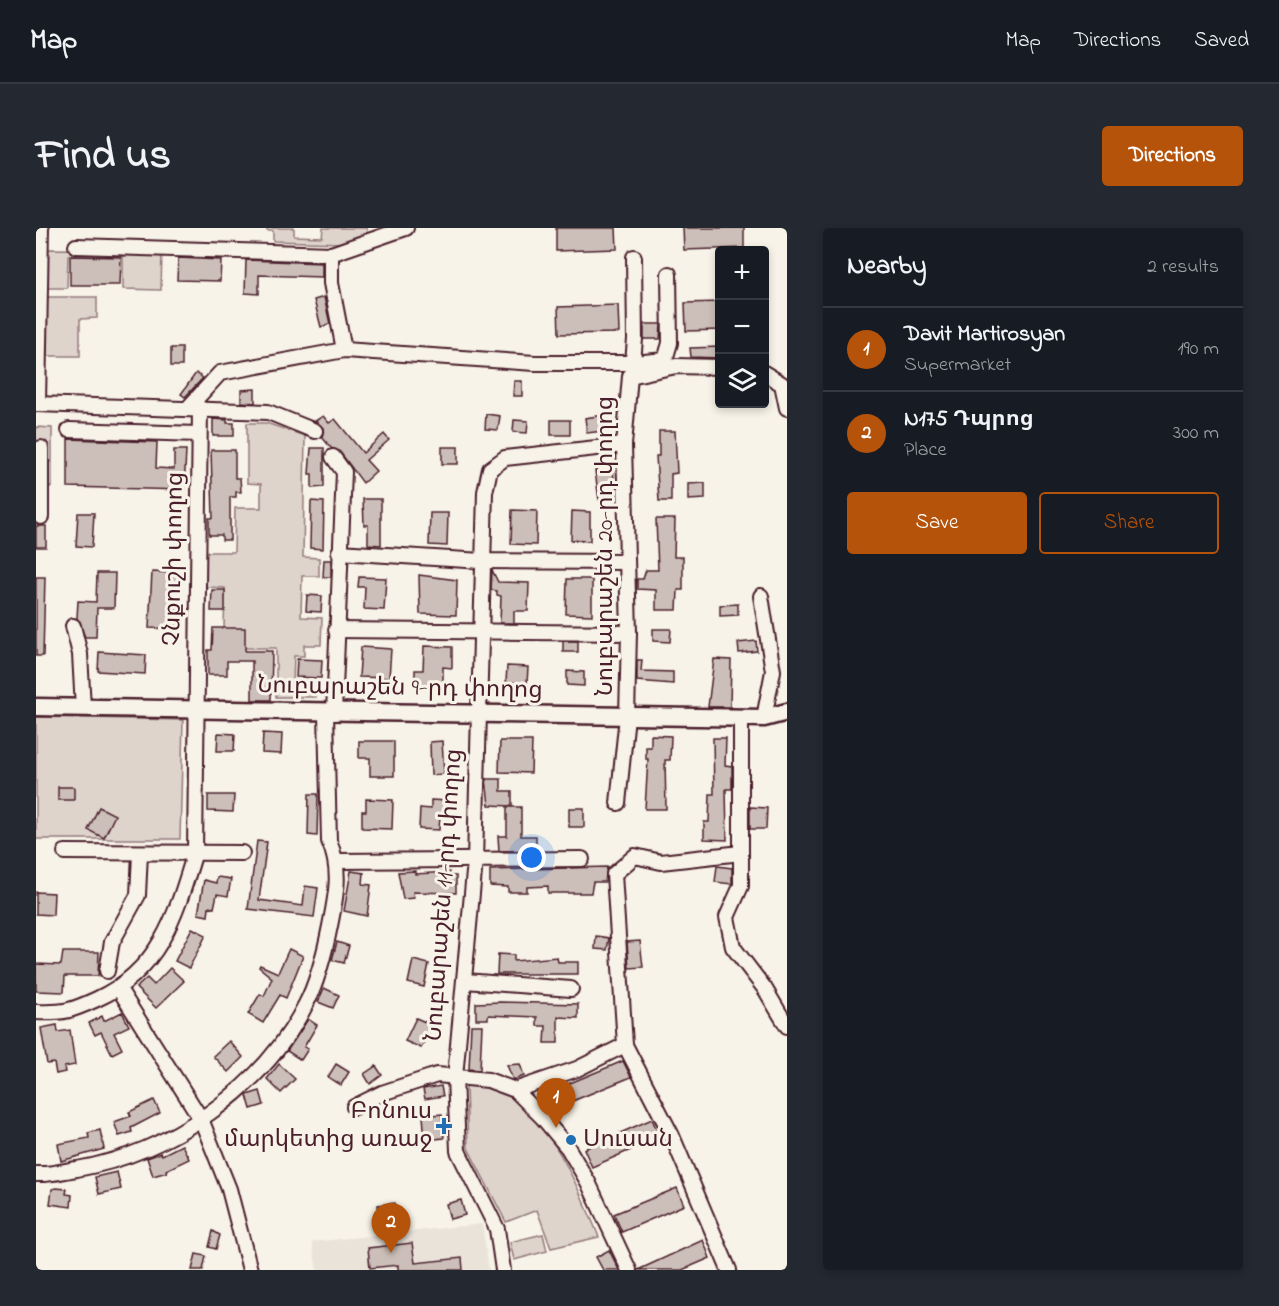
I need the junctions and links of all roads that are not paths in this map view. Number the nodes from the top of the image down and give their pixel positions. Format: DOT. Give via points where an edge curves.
graph roads {
  1 [pos="41,228"];
  2 [pos="406,228"];
  3 [pos="76,246"];
  4 [pos="331,255"];
  5 [pos="634,257"];
  6 [pos="669,274"];
  7 [pos="344,350"];
  8 [pos="715,368"];
  9 [pos="631,370"];
  10 [pos="769,376"];
  11 [pos="37,404"];
  12 [pos="194,408"];
  13 [pos="787,408"];
  14 [pos="69,430"];
  15 [pos="315,431"];
  16 [pos="199,434"];
  17 [pos="624,445"];
  18 [pos="41,448"];
  19 [pos="333,457"];
  20 [pos="43,517"];
  21 [pos="339,552"];
  22 [pos="482,561"];
  23 [pos="627,562"];
  24 [pos="761,596"];
  25 [pos="73,626"];
  26 [pos="336,630"];
  27 [pos="481,632"];
  28 [pos="629,633"];
  29 [pos="36,707"];
  30 [pos="82,708"];
  31 [pos="195,710"];
  32 [pos="787,712"];
  33 [pos="330,713"];
  34 [pos="478,715"];
  35 [pos="627,716"];
  36 [pos="741,718"];
  37 [pos="764,718"];
  38 [pos="618,802"];
  39 [pos="65,852"];
  40 [pos="195,852"];
  41 [pos="140,853"];
  42 [pos="242,853"];
  43 [pos="741,853"];
  44 [pos="582,859"];
  45 [pos="338,861"];
  46 [pos="475,861"];
  47 [pos="107,971"];
  48 [pos="465,981"];
  49 [pos="119,989"];
  50 [pos="571,989"];
  51 [pos="36,1012"];
  52 [pos="787,1026"];
  53 [pos="625,1045"];
  54 [pos="455,1077"];
  55 [pos="515,1090"];
  56 [pos="354,1107"];
  57 [pos="201,1119"];
  58 [pos="36,1174"];
  59 [pos="250,1270"];
  60 [pos="503,1270"];
  61 [pos="629,1270"];
  62 [pos="729,1270"];
  1 -- 11 [label="street"];
  2 -- 4 [label="street"];
  3 -- 4 [label="street"];
  4 -- 7 [label="street" via="331,283"];
  5 -- 9 [label="street, Նուբարաշեն 20-րդ փողոց" via="635,339"];
  6 -- 9 [label="street" via="670,343 665,360"];
  7 -- 9 [label="street"];
  7 -- 12 [label="street" via="220,373"];
  8 -- 9 [label="street"];
  9 -- 17 [label="street, Նուբարաշեն 20-րդ փողոց"];
  10 -- 13 [label="street" via="782,384"];
  11 -- 12 [label="street"];
  12 -- 15 [label="street" via="268,412"];
  12 -- 16 [label="street, Չնքուշի փողոց"];
  14 -- 16 [label="street"];
  16 -- 31 [label="street, Չնքուշի փողոց"];
  17 -- 22 [label="street, Նուբարաշեն 11-րդ փողոց" via="496,462 490,469 485,492"];
  17 -- 23 [label="street, Նուբարաշեն 20-րդ փողոց"];
  18 -- 20 [label="street"];
  19 -- 21 [label="street" via="344,472"];
  21 -- 22 [label="street"];
  21 -- 26 [label="street"];
  22 -- 23 [label="street"];
  22 -- 27 [label="street, Նուբարաշեն 11-րդ փողոց"];
  23 -- 28 [label="street, Նուբարաշեն 20-րդ փողոց"];
  24 -- 37 [label="street" via="773,671"];
  25 -- 30 [label="street" via="80,654"];
  26 -- 27 [label="street"];
  26 -- 33 [label="street"];
  27 -- 28 [label="street"];
  27 -- 34 [label="street, Նուբարաշեն 11-րդ փողոց"];
  28 -- 35 [label="street, Նուբարաշեն 20-րդ փողոց"];
  29 -- 30 [label="main road, Նուբարաշեն 9-րդ փողոց"];
  30 -- 31 [label="main road, Նուբարաշեն 9-րդ փողոց"];
  31 -- 33 [label="main road, Նուբարաշեն 9-րդ փողոց"];
  31 -- 40 [label="street, Չնքուշի փողոց"];
  32 -- 37 [label="main road, Նուբարաշեն 9-րդ փողոց"];
  33 -- 34 [label="main road, Նուբարաշեն 9-րդ փողոց"];
  33 -- 45 [label="street" via="329,841"];
  34 -- 35 [label="main road, Նուբարաշեն 9-րդ փողոց"];
  34 -- 46 [label="street, Նուբարաշեն 11-րդ փողոց"];
  35 -- 36 [label="main road, Նուբարաշեն 9-րդ փողոց"];
  35 -- 38 [label="street, Նուբարաշեն 20-րդ փողոց"];
  36 -- 37 [label="main road, Նուբարաշեն 9-րդ փողոց"];
  36 -- 43 [label="street"];
  39 -- 41 [label="street"];
  40 -- 41 [label="street"];
  40 -- 42 [label="street"];
  40 -- 49 [label="street, Չնքուշի փողոց" via="177,910 154,956"];
  41 -- 47 [label="street" via="138,895 112,942"];
  43 -- 52 [label="street" via="741,886 727,917 733,947"];
  43 -- 53 [label="street" via="661,862 635,856 614,874"];
  44 -- 46 [label="street"];
  45 -- 46 [label="street"];
  45 -- 57 [label="street" via="326,947 306,1004 271,1056 235,1095"];
  46 -- 48 [label="street, Նուբարաշեն 11-րդ փողոց"];
  48 -- 50 [label="street"];
  48 -- 54 [label="street, Նուբարաշեն 11-րդ փողոց"];
  49 -- 51 [label="street, Չնքուշի փողոց" via="66,1013"];
  49 -- 57 [label="street"];
  53 -- 55 [label="street" via="577,1068"];
  53 -- 62 [label="street" via="672,1136"];
  54 -- 55 [label="street, Նուբարաշեն 11-րդ փողոց" via="488,1080"];
  54 -- 56 [label="street" via="437,1075 411,1082"];
  54 -- 60 [label="street, Նուբարաշեն 11-րդ փողոց" via="458,1151 497,1229"];
  55 -- 61 [label="street, Նուբարաշեն 11-րդ փողոց" via="568,1148"];
  57 -- 58 [label="street" via="156,1145 101,1165"];
  57 -- 59 [label="street" via="229,1189"];
}
